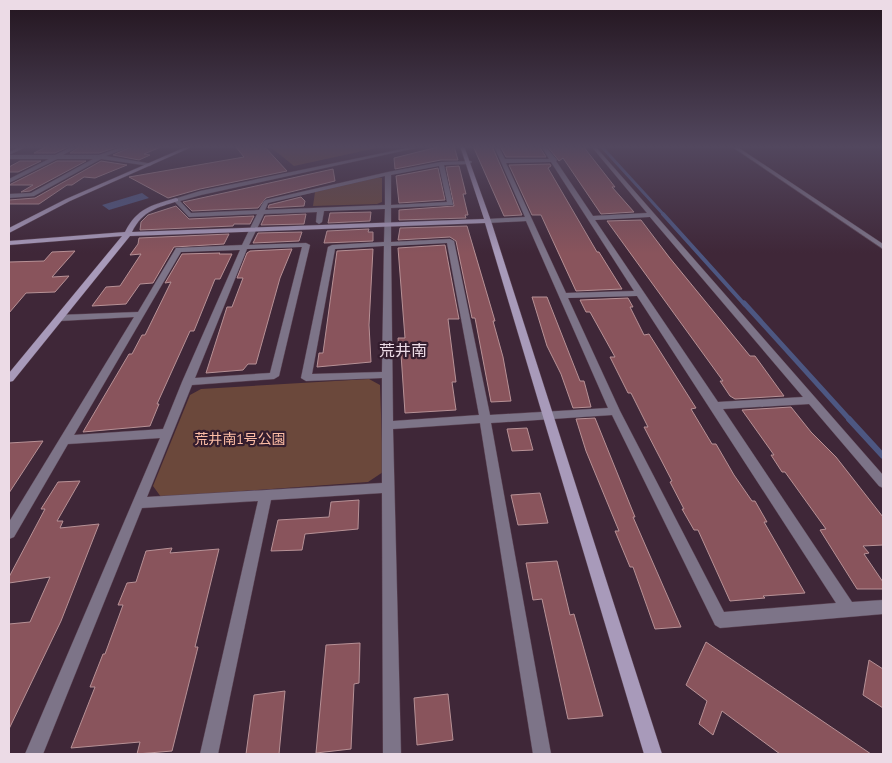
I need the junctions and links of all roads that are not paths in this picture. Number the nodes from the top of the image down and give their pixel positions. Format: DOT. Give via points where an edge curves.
graph roads {
  1 [pos="56,182"];
  2 [pos="110,182"];
  3 [pos="254,182"];
  4 [pos="355,182"];
  5 [pos="388,182"];
  6 [pos="445,182"];
  7 [pos="475,182"];
  8 [pos="513,182"];
  9 [pos="568,182"];
  10 [pos="623,182"];
  11 [pos="786,182"];
  12 [pos="9,196"];
  13 [pos="176,200"];
  14 [pos="388,207"];
  15 [pos="321,209"];
  16 [pos="261,212"];
  17 [pos="652,215"];
  18 [pos="591,218"];
  19 [pos="530,219"];
  20 [pos="488,221"];
  21 [pos="319,222"];
  22 [pos="388,224"];
  23 [pos="252,229"];
  24 [pos="9,231"];
  25 [pos="128,234"];
  26 [pos="9,243"];
  27 [pos="389,244"];
  28 [pos="883,247"];
  29 [pos="244,248"];
  30 [pos="641,293"];
  31 [pos="564,296"];
  32 [pos="140,314"];
  33 [pos="59,318"];
  34 [pos="387,375"];
  35 [pos="9,379"];
  36 [pos="187,382"];
  37 [pos="812,400"];
  38 [pos="715,406"];
  39 [pos="615,411"];
  40 [pos="546,415"];
  41 [pos="485,419"];
  42 [pos="388,425"];
  43 [pos="167,433"];
  44 [pos="66,440"];
  45 [pos="883,483"];
  46 [pos="389,488"];
  47 [pos="266,495"];
  48 [pos="138,504"];
  49 [pos="9,533"];
  50 [pos="883,607"];
  51 [pos="849,610"];
  52 [pos="34,754"];
  53 [pos="209,754"];
  54 [pos="392,754"];
  55 [pos="542,754"];
  56 [pos="653,754"];
  1 -- 12 [label="street" via="32,195"];
  2 -- 24 [label="street"];
  3 -- 13 [label="street"];
  4 -- 16 [label="street" via="266,202"];
  5 -- 14 [label="street"];
  6 -- 14 [label="street" via="450,204"];
  7 -- 20 [label="street"];
  8 -- 19 [label="street"];
  9 -- 18 [label="street"];
  10 -- 17 [label="street"];
  11 -- 28 [label="street"];
  13 -- 16 [label="street" via="189,215"];
  13 -- 25 [label="street" via="141,213"];
  14 -- 15 [label="street"];
  14 -- 22 [label="street"];
  15 -- 16 [label="street"];
  15 -- 21 [label="street"];
  16 -- 23 [label="street"];
  17 -- 18 [label="street"];
  17 -- 37 [label="street"];
  18 -- 30 [label="street"];
  19 -- 20 [label="street"];
  19 -- 31 [label="street"];
  20 -- 22 [label="street"];
  20 -- 40 [label="street"];
  22 -- 23 [label="street"];
  22 -- 27 [label="street"];
  23 -- 25 [label="street"];
  23 -- 29 [label="street"];
  25 -- 26 [label="street"];
  25 -- 33 [label="street"];
  27 -- 34 [label="street"];
  27 -- 34 [label="street" via="332,247 306,378"];
  27 -- 41 [label="street" via="450,241"];
  29 -- 32 [label="street" via="179,250"];
  29 -- 36 [label="street"];
  29 -- 36 [label="street" via="306,246 274,376"];
  30 -- 31 [label="street"];
  30 -- 38 [label="street"];
  31 -- 39 [label="street"];
  32 -- 33 [label="street"];
  32 -- 44 [label="street"];
  33 -- 35 [label="street"];
  34 -- 42 [label="street"];
  36 -- 43 [label="street"];
  37 -- 38 [label="street"];
  37 -- 45 [label="street"];
  38 -- 51 [label="street"];
  39 -- 40 [label="street"];
  39 -- 51 [label="street" via="720,620"];
  40 -- 41 [label="street"];
  40 -- 56 [label="street"];
  41 -- 42 [label="street"];
  41 -- 55 [label="street"];
  42 -- 46 [label="street"];
  43 -- 44 [label="street"];
  43 -- 48 [label="street"];
  44 -- 49 [label="street"];
  46 -- 47 [label="street"];
  46 -- 54 [label="street"];
  47 -- 48 [label="street"];
  47 -- 53 [label="street"];
  48 -- 52 [label="street"];
  50 -- 51 [label="street"];
}
